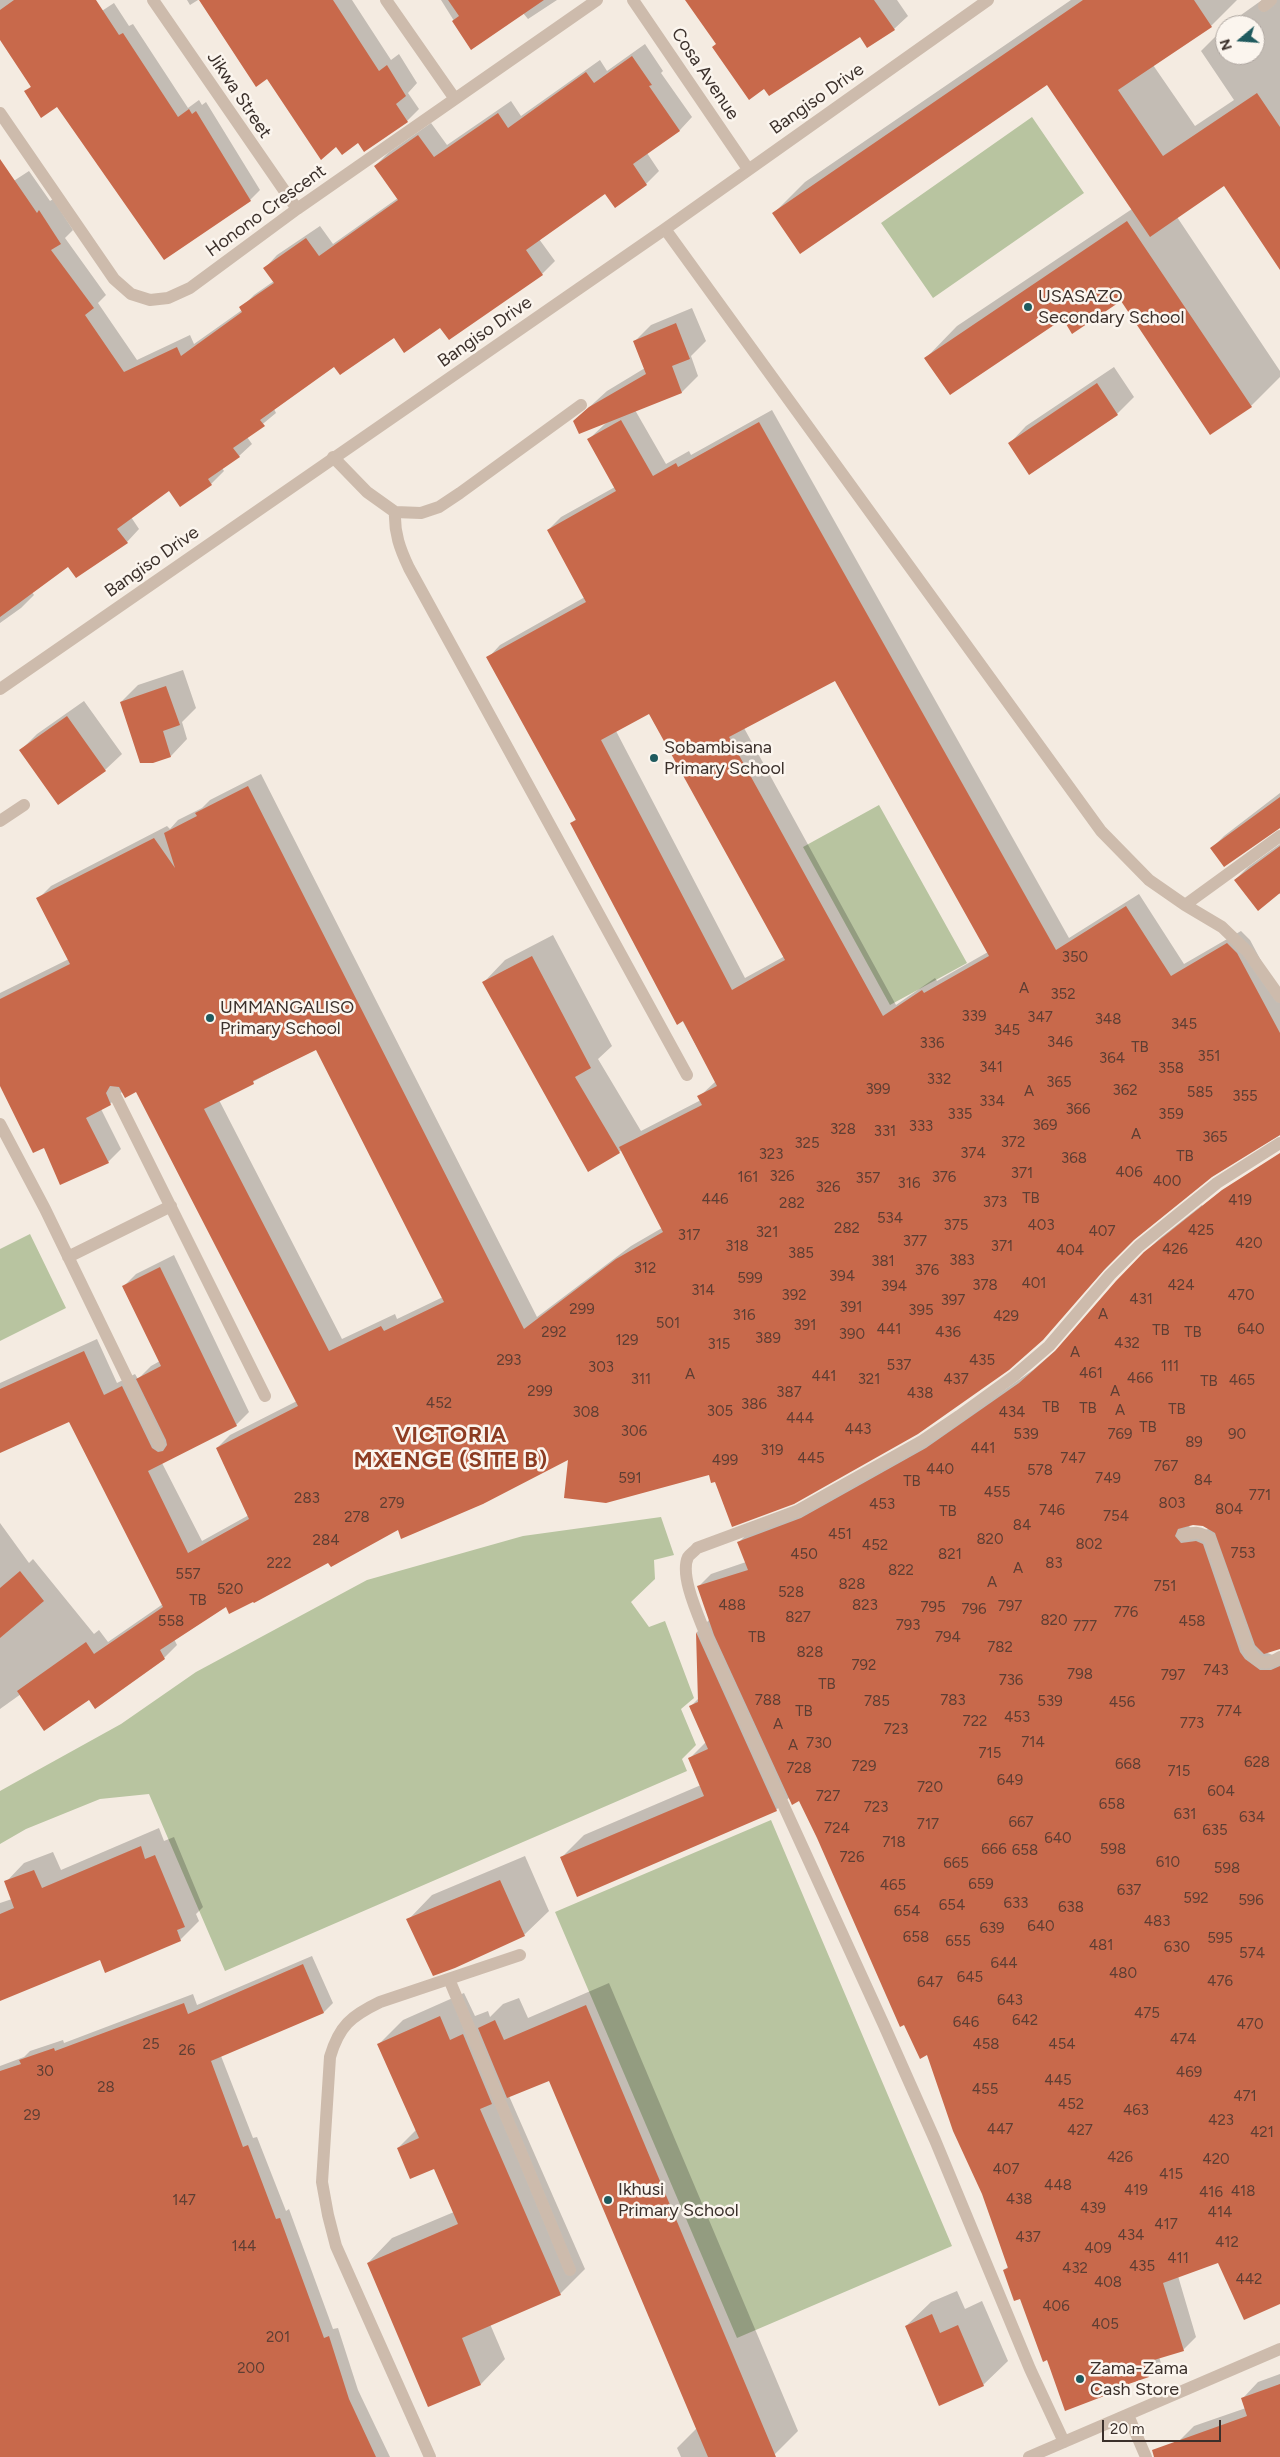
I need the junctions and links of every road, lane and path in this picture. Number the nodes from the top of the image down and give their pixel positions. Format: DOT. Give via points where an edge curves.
graph roads {
  1 [pos="153,0"];
  2 [pos="386,0"];
  3 [pos="597,0"];
  4 [pos="633,0"];
  5 [pos="988,0"];
  6 [pos="455,99"];
  7 [pos="0,113"];
  8 [pos="748,169"];
  9 [pos="297,209"];
  10 [pos="665,229"];
  11 [pos="582,405"];
  12 [pos="334,457"];
  13 [pos="395,512"];
  14 [pos="0,689"];
  15 [pos="24,805"];
  16 [pos="0,821"];
  17 [pos="1280,836"];
  18 [pos="1184,905"];
  19 [pos="1280,997"];
  20 [pos="687,1075"];
  21 [pos="114,1092"];
  22 [pos="0,1124"];
  23 [pos="1280,1143"];
  24 [pos="170,1206"];
  25 [pos="68,1257"];
  26 [pos="265,1396"];
  27 [pos="159,1444"];
  28 [pos="1183,1535"];
  29 [pos="1280,1657"];
  30 [pos="520,1955"];
  31 [pos="449,1979"];
  32 [pos="570,2270"];
  33 [pos="1280,2349"];
  34 [pos="1128,2415"];
  35 [pos="1064,2442"];
  36 [pos="430,2457"];
  37 [pos="1029,2457"];
  38 [pos="1146,2457"];
  1 -- 9 [label="street, Jikwa Street"];
  2 -- 6 [label="street"];
  3 -- 6 [label="street, Honono Crescent"];
  4 -- 8 [label="street, Cosa Avenue"];
  5 -- 8 [label="street, Bangiso Drive"];
  6 -- 9 [label="street, Honono Crescent"];
  7 -- 9 [label="street, Honono Crescent" via="114,279 131,294 150,300 168,298 190,288"];
  8 -- 10 [label="street, Bangiso Drive"];
  10 -- 12 [label="street, Bangiso Drive"];
  10 -- 18 [label="street" via="1101,831 1149,880"];
  11 -- 13 [label="street" via="439,507 421,513"];
  12 -- 13 [label="street" via="367,492"];
  12 -- 14 [label="street, Bangiso Drive"];
  13 -- 20 [label="street" via="398,546 408,568"];
  15 -- 16 [label="street"];
  17 -- 18 [label="street"];
  18 -- 19 [label="street" via="1222,927 1248,952"];
  21 -- 24 [label="street"];
  22 -- 25 [label="street"];
  23 -- 35 [label="street" via="1217,1183 1139,1246 1049,1346 995,1390 922,1441 797,1511 697,1548 688,1556 686,1568 688,1584 717,1662 883,2022"];
  24 -- 25 [label="street"];
  24 -- 26 [label="street"];
  25 -- 27 [label="street"];
  28 -- 29 [label="street" via="1203,1533 1210,1539 1248,1649 1256,1660 1265,1663"];
  30 -- 31 [label="street"];
  31 -- 32 [label="street"];
  31 -- 36 [label="street" via="380,2002 359,2012 345,2024 335,2039 330,2057 324,2131 322,2182 336,2246"];
  33 -- 34 [label="street"];
  34 -- 35 [label="street"];
  34 -- 38 [label="street"];
  35 -- 37 [label="street"];
}
